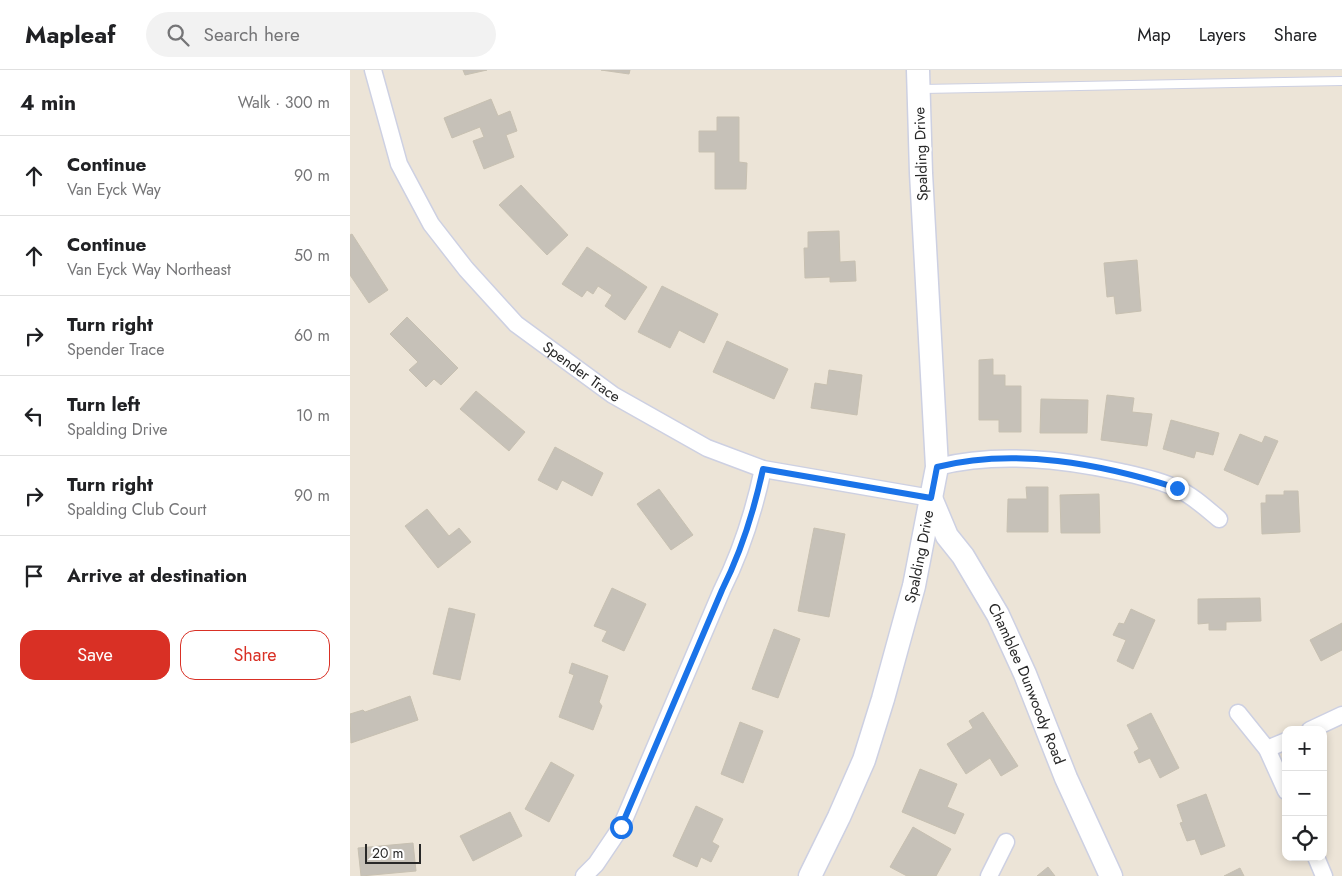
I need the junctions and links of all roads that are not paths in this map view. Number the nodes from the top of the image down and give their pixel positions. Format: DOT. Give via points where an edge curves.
graph roads {
  1 [pos="373,70"];
  2 [pos="918,79"];
  3 [pos="1342,81"];
  4 [pos="937,467"];
  5 [pos="763,469"];
  6 [pos="931,498"];
  7 [pos="1219,519"];
  8 [pos="1238,713"];
  9 [pos="1342,715"];
  10 [pos="1319,726"];
  11 [pos="1282,743"];
  12 [pos="1267,749"];
  13 [pos="1282,782"];
  14 [pos="1006,842"];
  15 [pos="1318,861"];
  16 [pos="584,876"];
  17 [pos="810,876"];
  18 [pos="989,876"];
  19 [pos="1111,876"];
  20 [pos="1324,876"];
  1 -- 5 [label="street, Spender Trace" via="399,164 431,224 516,324 613,395 708,448"];
  2 -- 3 [label="lane"];
  2 -- 4 [label="street, Spalding Drive"];
  4 -- 6 [label="street, Spalding Drive"];
  4 -- 7 [label="street" via="980,460 1028,459 1100,468 1177,488"];
  5 -- 6 [label="street, Spender Trace"];
  5 -- 16 [label="street" via="755,506 733,568 621,827"];
  6 -- 17 [label="street, Spalding Drive" via="914,586 864,760"];
  6 -- 19 [label="street, Chamblee Dunwoody Road" via="947,536 963,556 998,615"];
  8 -- 12 [label="street"];
  9 -- 10 [label="street"];
  11 -- 12 [label="street"];
  12 -- 13 [label="street"];
  14 -- 18 [label="street"];
  15 -- 20 [label="street"];
}
